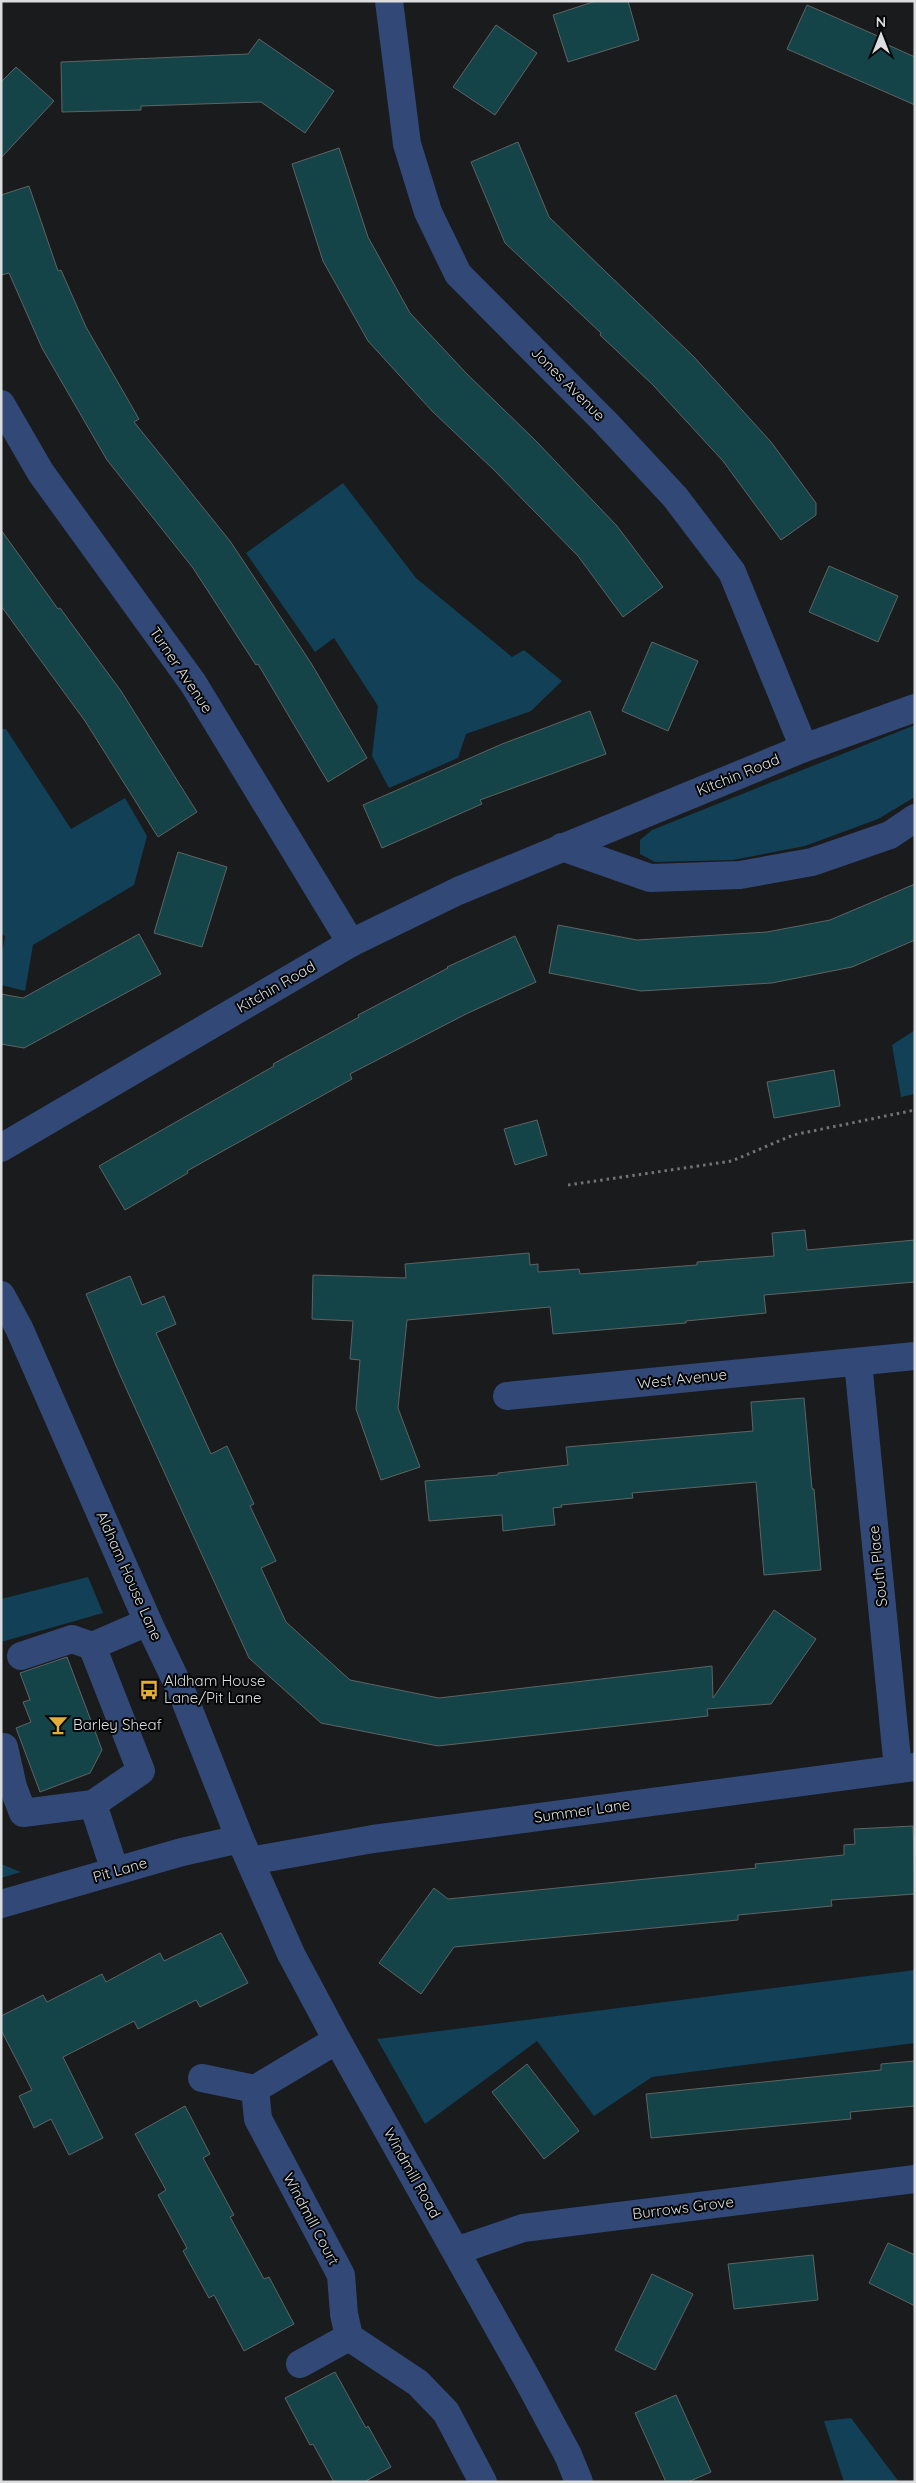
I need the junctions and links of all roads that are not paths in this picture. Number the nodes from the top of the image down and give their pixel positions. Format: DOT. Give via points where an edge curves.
graph roads {
  1 [pos="389,1"];
  2 [pos="1,404"];
  3 [pos="915,708"];
  4 [pos="804,748"];
  5 [pos="915,818"];
  6 [pos="562,847"];
  7 [pos="350,943"];
  8 [pos="1,1148"];
  9 [pos="1,1295"];
  10 [pos="915,1356"];
  11 [pos="858,1362"];
  12 [pos="507,1396"];
  13 [pos="148,1622"];
  14 [pos="92,1646"];
  15 [pos="21,1656"];
  16 [pos="4,1747"];
  17 [pos="906,1768"];
  18 [pos="93,1804"];
  19 [pos="245,1850"];
  20 [pos="115,1871"];
  21 [pos="1,1904"];
  22 [pos="337,2040"];
  23 [pos="202,2078"];
  24 [pos="255,2089"];
  25 [pos="915,2180"];
  26 [pos="456,2251"];
  27 [pos="349,2337"];
  28 [pos="300,2364"];
  29 [pos="483,2482"];
  30 [pos="579,2482"];
  1 -- 4 [label="street, Jones Avenue" via="407,144 428,212 458,274 669,490 732,572"];
  2 -- 7 [label="street, Turner Avenue" via="41,473 193,683"];
  3 -- 4 [label="street, Kitchin Road"];
  4 -- 6 [label="street, Kitchin Road"];
  5 -- 6 [label="street" via="890,835 812,862 740,875 650,878"];
  6 -- 7 [label="street, Kitchin Road" via="458,891"];
  7 -- 8 [label="street, Kitchin Road"];
  9 -- 13 [label="street, Aldham House Lane" via="20,1328"];
  10 -- 11 [label="street, West Avenue"];
  11 -- 12 [label="street, West Avenue"];
  11 -- 17 [label="street, South Place"];
  13 -- 14 [label="street"];
  13 -- 19 [label="street, Aldham House Lane" via="183,1695"];
  14 -- 15 [label="street" via="72,1639"];
  14 -- 18 [label="street" via="141,1771"];
  16 -- 18 [label="street" via="23,1813"];
  17 -- 19 [label="street, Summer Lane" via="373,1839"];
  18 -- 20 [label="street"];
  19 -- 20 [label="street, Pit Lane"];
  19 -- 22 [label="street, Windmill Road" via="291,1954"];
  20 -- 21 [label="street, Pit Lane"];
  22 -- 24 [label="street"];
  22 -- 26 [label="street, Windmill Road"];
  23 -- 24 [label="street"];
  24 -- 27 [label="street, Windmill Court" via="258,2119 341,2275"];
  25 -- 26 [label="street, Burrows Grove" via="523,2228"];
  26 -- 30 [label="street, Windmill Road" via="563,2446"];
  27 -- 28 [label="street"];
  27 -- 29 [label="street" via="418,2383 446,2412"];
}
